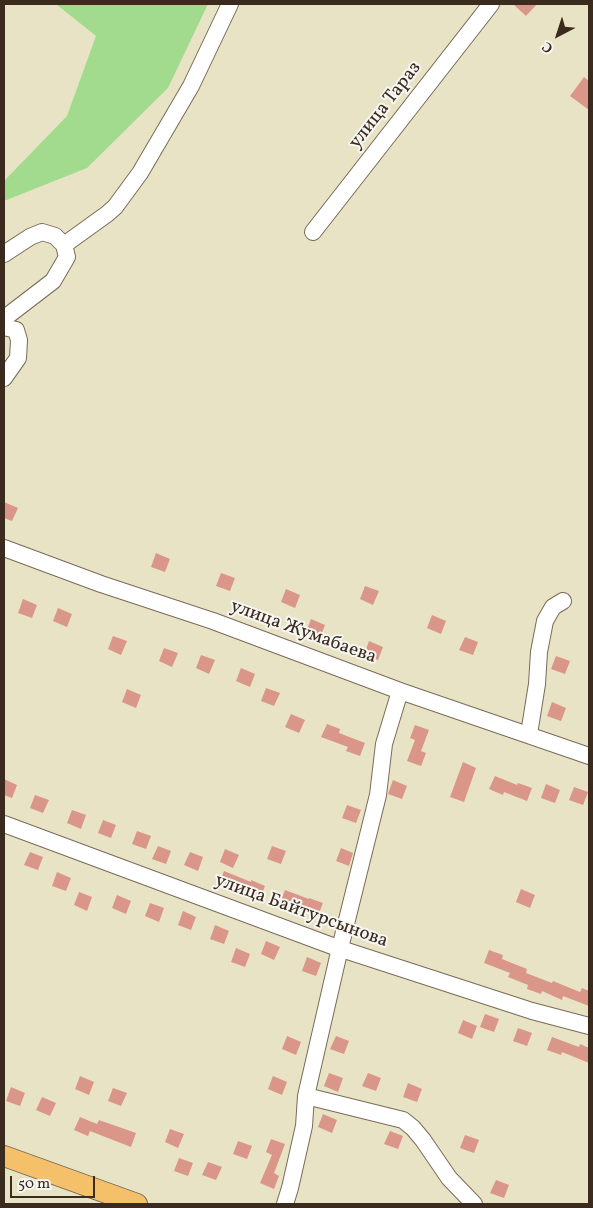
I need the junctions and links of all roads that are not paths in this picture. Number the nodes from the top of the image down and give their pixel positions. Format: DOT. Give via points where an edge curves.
graph roads {
  1 [pos="230,4"];
  2 [pos="491,4"];
  3 [pos="313,232"];
  4 [pos="64,245"];
  5 [pos="4,254"];
  6 [pos="4,320"];
  7 [pos="4,327"];
  8 [pos="4,378"];
  9 [pos="4,548"];
  10 [pos="563,601"];
  11 [pos="400,691"];
  12 [pos="528,734"];
  13 [pos="589,756"];
  14 [pos="4,824"];
  15 [pos="340,948"];
  16 [pos="589,1026"];
  17 [pos="306,1096"];
  18 [pos="4,1156"];
  19 [pos="137,1204"];
  20 [pos="285,1204"];
  21 [pos="474,1204"];
  1 -- 4 [label="street" via="190,86 140,174 115,207"];
  2 -- 3 [label="street, улица Тараз"];
  4 -- 5 [label="street" via="55,236 42,232"];
  4 -- 6 [label="street" via="67,257 53,281"];
  7 -- 8 [label="street" via="16,330 19,340 18,358"];
  9 -- 11 [label="street, улица Жумабаева"];
  10 -- 12 [label="street" via="553,607 546,621 538,652 537,684"];
  11 -- 12 [label="street, улица Жумабаева"];
  11 -- 15 [label="street" via="384,744 378,795"];
  12 -- 13 [label="street, улица Жумабаева"];
  14 -- 15 [label="street, улица Байтурсынова"];
  15 -- 16 [label="street, улица Байтурсынова" via="532,1011"];
  15 -- 17 [label="street"];
  17 -- 20 [label="street" via="304,1126"];
  17 -- 21 [label="street" via="403,1120"];
  18 -- 19 [label="main road"];
}
